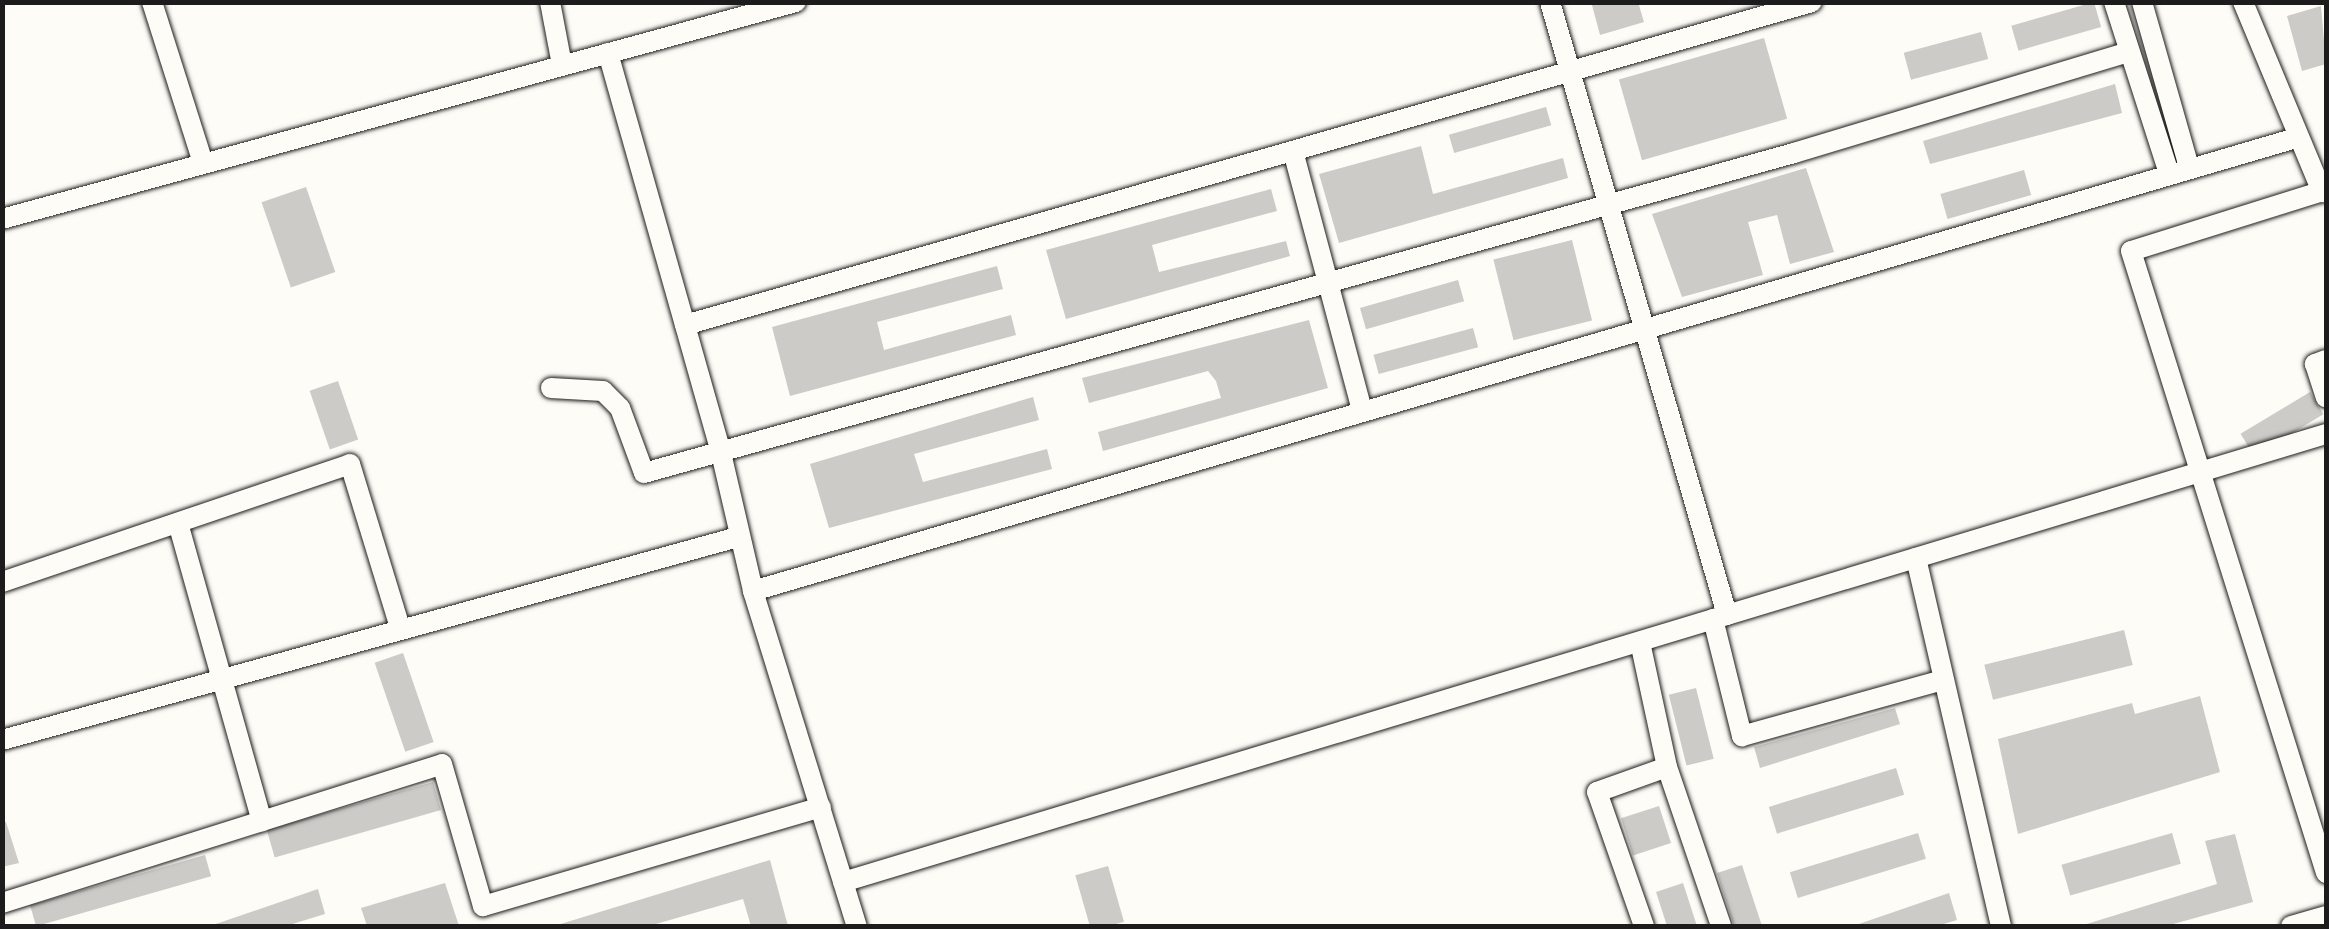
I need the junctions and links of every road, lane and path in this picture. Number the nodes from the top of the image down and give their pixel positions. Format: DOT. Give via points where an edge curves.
graph roads {
  1 [pos="152,2"];
  2 [pos="550,2"];
  3 [pos="796,2"];
  4 [pos="1550,2"];
  5 [pos="1812,2"];
  6 [pos="2114,2"];
  7 [pos="2142,2"];
  8 [pos="2247,4"];
  9 [pos="2129,52"];
  10 [pos="608,53"];
  11 [pos="562,64"];
  12 [pos="1570,70"];
  13 [pos="2296,138"];
  14 [pos="1294,151"];
  15 [pos="2319,158"];
  16 [pos="203,163"];
  17 [pos="2179,170"];
  18 [pos="2324,191"];
  19 [pos="1607,201"];
  20 [pos="2,219"];
  21 [pos="1328,281"];
  22 [pos="685,325"];
  23 [pos="1645,330"];
  24 [pos="2326,360"];
  25 [pos="551,388"];
  26 [pos="2326,398"];
  27 [pos="1362,410"];
  28 [pos="2326,434"];
  29 [pos="722,453"];
  30 [pos="2204,471"];
  31 [pos="178,522"];
  32 [pos="738,537"];
  33 [pos="1916,558"];
  34 [pos="2,582"];
  35 [pos="753,591"];
  36 [pos="1720,617"];
  37 [pos="400,628"];
  38 [pos="1640,642"];
  39 [pos="219,678"];
  40 [pos="1942,680"];
  41 [pos="2,740"];
  42 [pos="1667,768"];
  43 [pos="821,807"];
  44 [pos="262,821"];
  45 [pos="2326,873"];
  46 [pos="844,882"];
  47 [pos="2,903"];
  48 [pos="2326,916"];
  49 [pos="857,926"];
  50 [pos="1644,926"];
  51 [pos="1720,926"];
  52 [pos="2001,926"];
  53 [pos="2291,926"];
  1 -- 16 [label="street"];
  2 -- 11 [label="street"];
  3 -- 10 [label="street"];
  4 -- 12 [label="street"];
  5 -- 12 [label="street"];
  6 -- 9 [label="street"];
  7 -- 17 [label="street"];
  8 -- 13 [label="street"];
  9 -- 17 [label="street"];
  9 -- 19 [label="street"];
  10 -- 11 [label="street"];
  10 -- 22 [label="street"];
  11 -- 16 [label="street"];
  12 -- 14 [label="street"];
  12 -- 19 [label="street"];
  13 -- 15 [label="street"];
  13 -- 17 [label="street"];
  14 -- 21 [label="street"];
  14 -- 22 [label="street"];
  15 -- 18 [label="street"];
  16 -- 20 [label="street"];
  17 -- 23 [label="street"];
  18 -- 30 [label="street" via="2131,251"];
  19 -- 21 [label="street"];
  19 -- 23 [label="street"];
  21 -- 27 [label="street"];
  21 -- 29 [label="street"];
  22 -- 29 [label="street"];
  23 -- 27 [label="street"];
  23 -- 36 [label="street"];
  24 -- 26 [label="street" via="2314,364"];
  25 -- 29 [label="street" via="603,391 620,408 644,474"];
  27 -- 35 [label="street"];
  28 -- 30 [label="street"];
  29 -- 32 [label="street"];
  30 -- 33 [label="street"];
  30 -- 45 [label="street"];
  31 -- 34 [label="street"];
  31 -- 37 [label="street" via="350,464"];
  31 -- 39 [label="street"];
  32 -- 35 [label="street"];
  32 -- 37 [label="street"];
  33 -- 36 [label="street"];
  33 -- 40 [label="street"];
  35 -- 43 [label="street"];
  36 -- 38 [label="street"];
  36 -- 40 [label="street" via="1742,736"];
  37 -- 39 [label="street"];
  38 -- 42 [label="street"];
  38 -- 46 [label="street"];
  39 -- 41 [label="street"];
  39 -- 44 [label="street"];
  40 -- 52 [label="street"];
  42 -- 50 [label="street" via="1597,792"];
  42 -- 51 [label="street"];
  43 -- 44 [label="street" via="483,906 442,764"];
  43 -- 46 [label="street"];
  44 -- 47 [label="street"];
  46 -- 49 [label="street"];
  48 -- 53 [label="street"];
}
